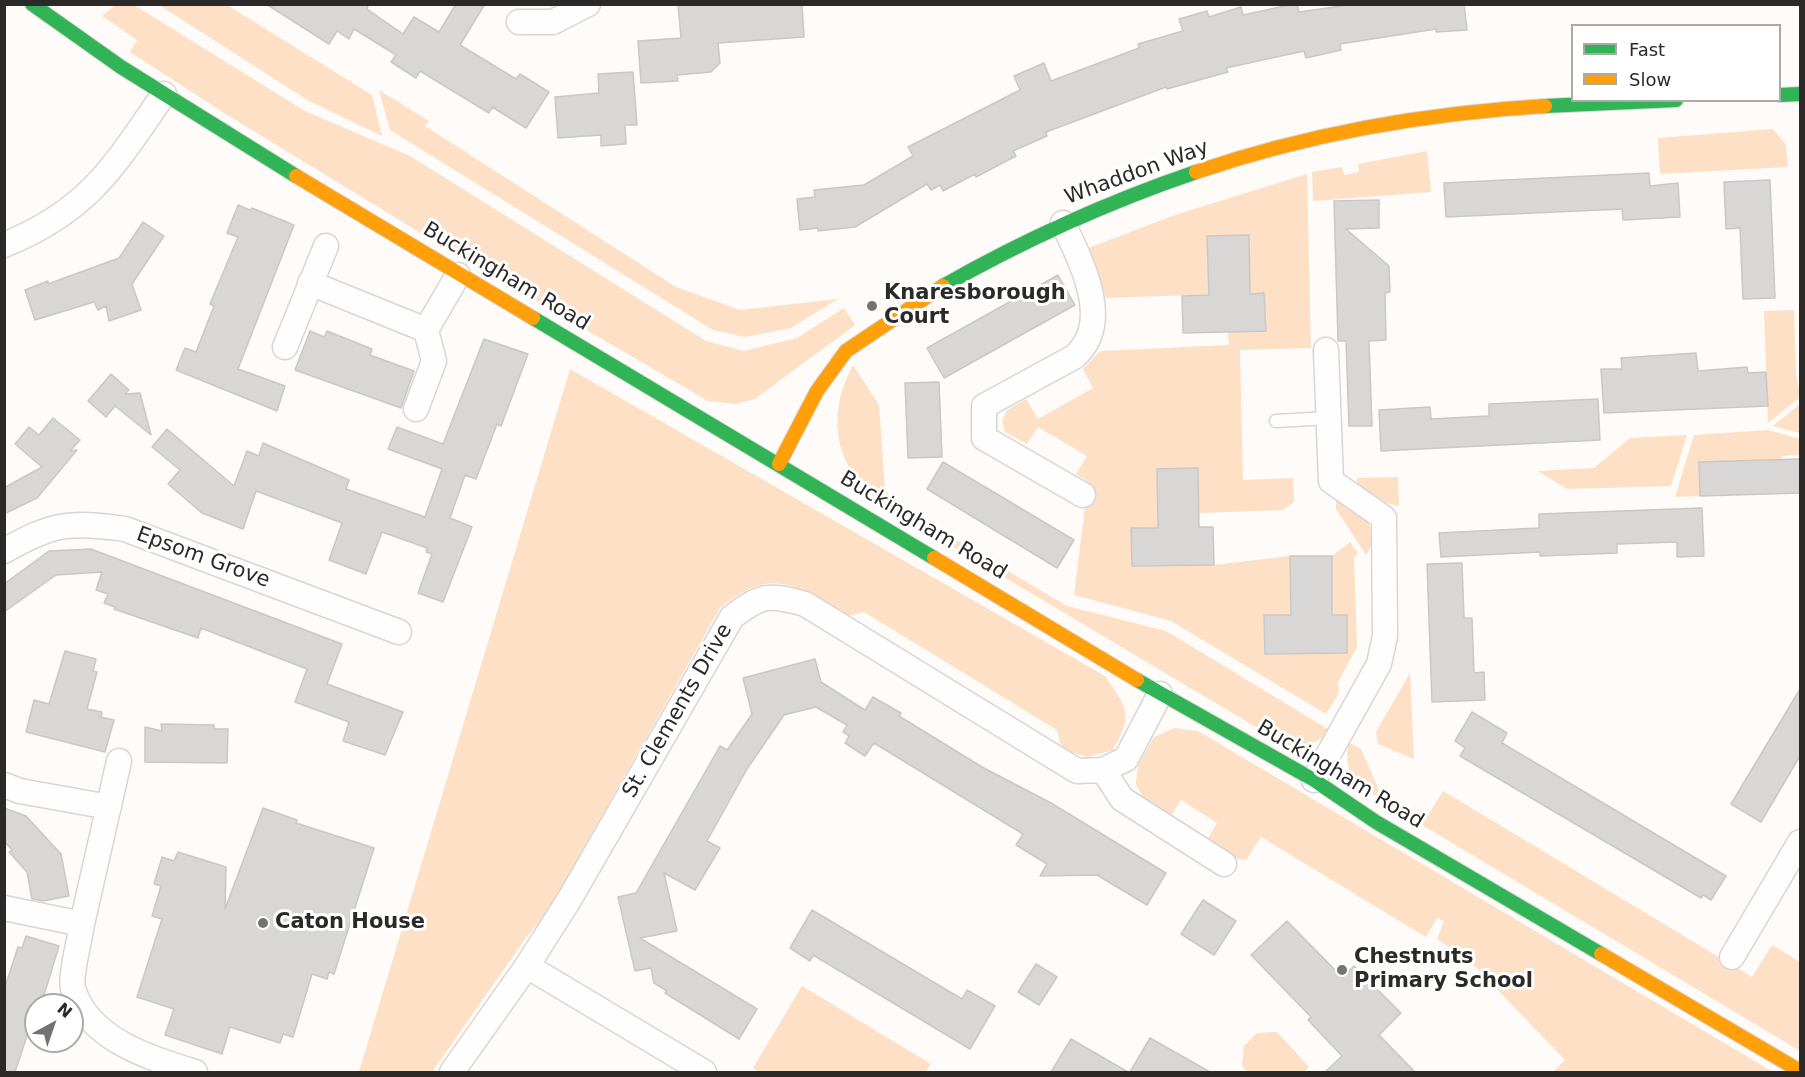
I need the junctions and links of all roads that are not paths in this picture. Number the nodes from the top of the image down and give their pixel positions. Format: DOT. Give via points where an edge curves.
graph roads {
  1 [pos="588,4"];
  2 [pos="34,6"];
  3 [pos="519,22"];
  4 [pos="164,94"];
  5 [pos="1800,94"];
  6 [pos="1781,95"];
  7 [pos="1640,102"];
  8 [pos="1063,223"];
  9 [pos="4,244"];
  10 [pos="326,246"];
  11 [pos="459,275"];
  12 [pos="310,283"];
  13 [pos="426,330"];
  14 [pos="285,347"];
  15 [pos="1326,350"];
  16 [pos="416,409"];
  17 [pos="1329,418"];
  18 [pos="1276,421"];
  19 [pos="778,464"];
  20 [pos="1083,495"];
  21 [pos="4,551"];
  22 [pos="399,633"];
  23 [pos="1160,694"];
  24 [pos="119,761"];
  25 [pos="1103,770"];
  26 [pos="1314,780"];
  27 [pos="4,785"];
  28 [pos="109,807"];
  29 [pos="1800,842"];
  30 [pos="1224,864"];
  31 [pos="4,908"];
  32 [pos="82,924"];
  33 [pos="1732,957"];
  34 [pos="527,966"];
  35 [pos="1800,1071"];
  36 [pos="195,1072"];
  37 [pos="452,1072"];
  38 [pos="704,1072"];
  1 -- 3 [label="street" via="553,22"];
  2 -- 4 [label="main road, Buckingham Road"];
  4 -- 9 [label="street" via="116,164 85,199 41,230"];
  4 -- 11 [label="main road, Buckingham Road"];
  5 -- 6 [label="main road"];
  7 -- 8 [label="main road, Whaddon Way" via="1475,111 1303,142 1179,176"];
  8 -- 19 [label="main road, Whaddon Way" via="913,303 848,348 820,384"];
  8 -- 20 [label="street" via="1094,303 1086,347 984,406 984,438"];
  10 -- 12 [label="street"];
  11 -- 13 [label="street"];
  11 -- 19 [label="main road, Buckingham Road"];
  12 -- 13 [label="street"];
  12 -- 14 [label="street"];
  13 -- 16 [label="street" via="434,361"];
  15 -- 17 [label="street"];
  17 -- 18 [label="lane"];
  17 -- 26 [label="street" via="1331,480 1384,518 1385,636 1379,664"];
  19 -- 23 [label="main road, Buckingham Road"];
  21 -- 22 [label="street, Epsom Grove" via="37,532 81,523 125,530"];
  23 -- 25 [label="street" via="1126,759"];
  23 -- 26 [label="main road, Buckingham Road"];
  24 -- 28 [label="street"];
  25 -- 30 [label="street" via="1122,799"];
  25 -- 34 [label="street, St. Clements Drive" via="1077,771 805,604 779,597 755,599 732,617"];
  26 -- 35 [label="main road, Buckingham Road" via="1376,822"];
  27 -- 28 [label="street"];
  28 -- 32 [label="street"];
  29 -- 33 [label="street"];
  31 -- 32 [label="street"];
  32 -- 36 [label="street" via="73,986 85,1014 116,1040 152,1059"];
  34 -- 37 [label="street, St. Clements Drive"];
  34 -- 38 [label="street"];
}
